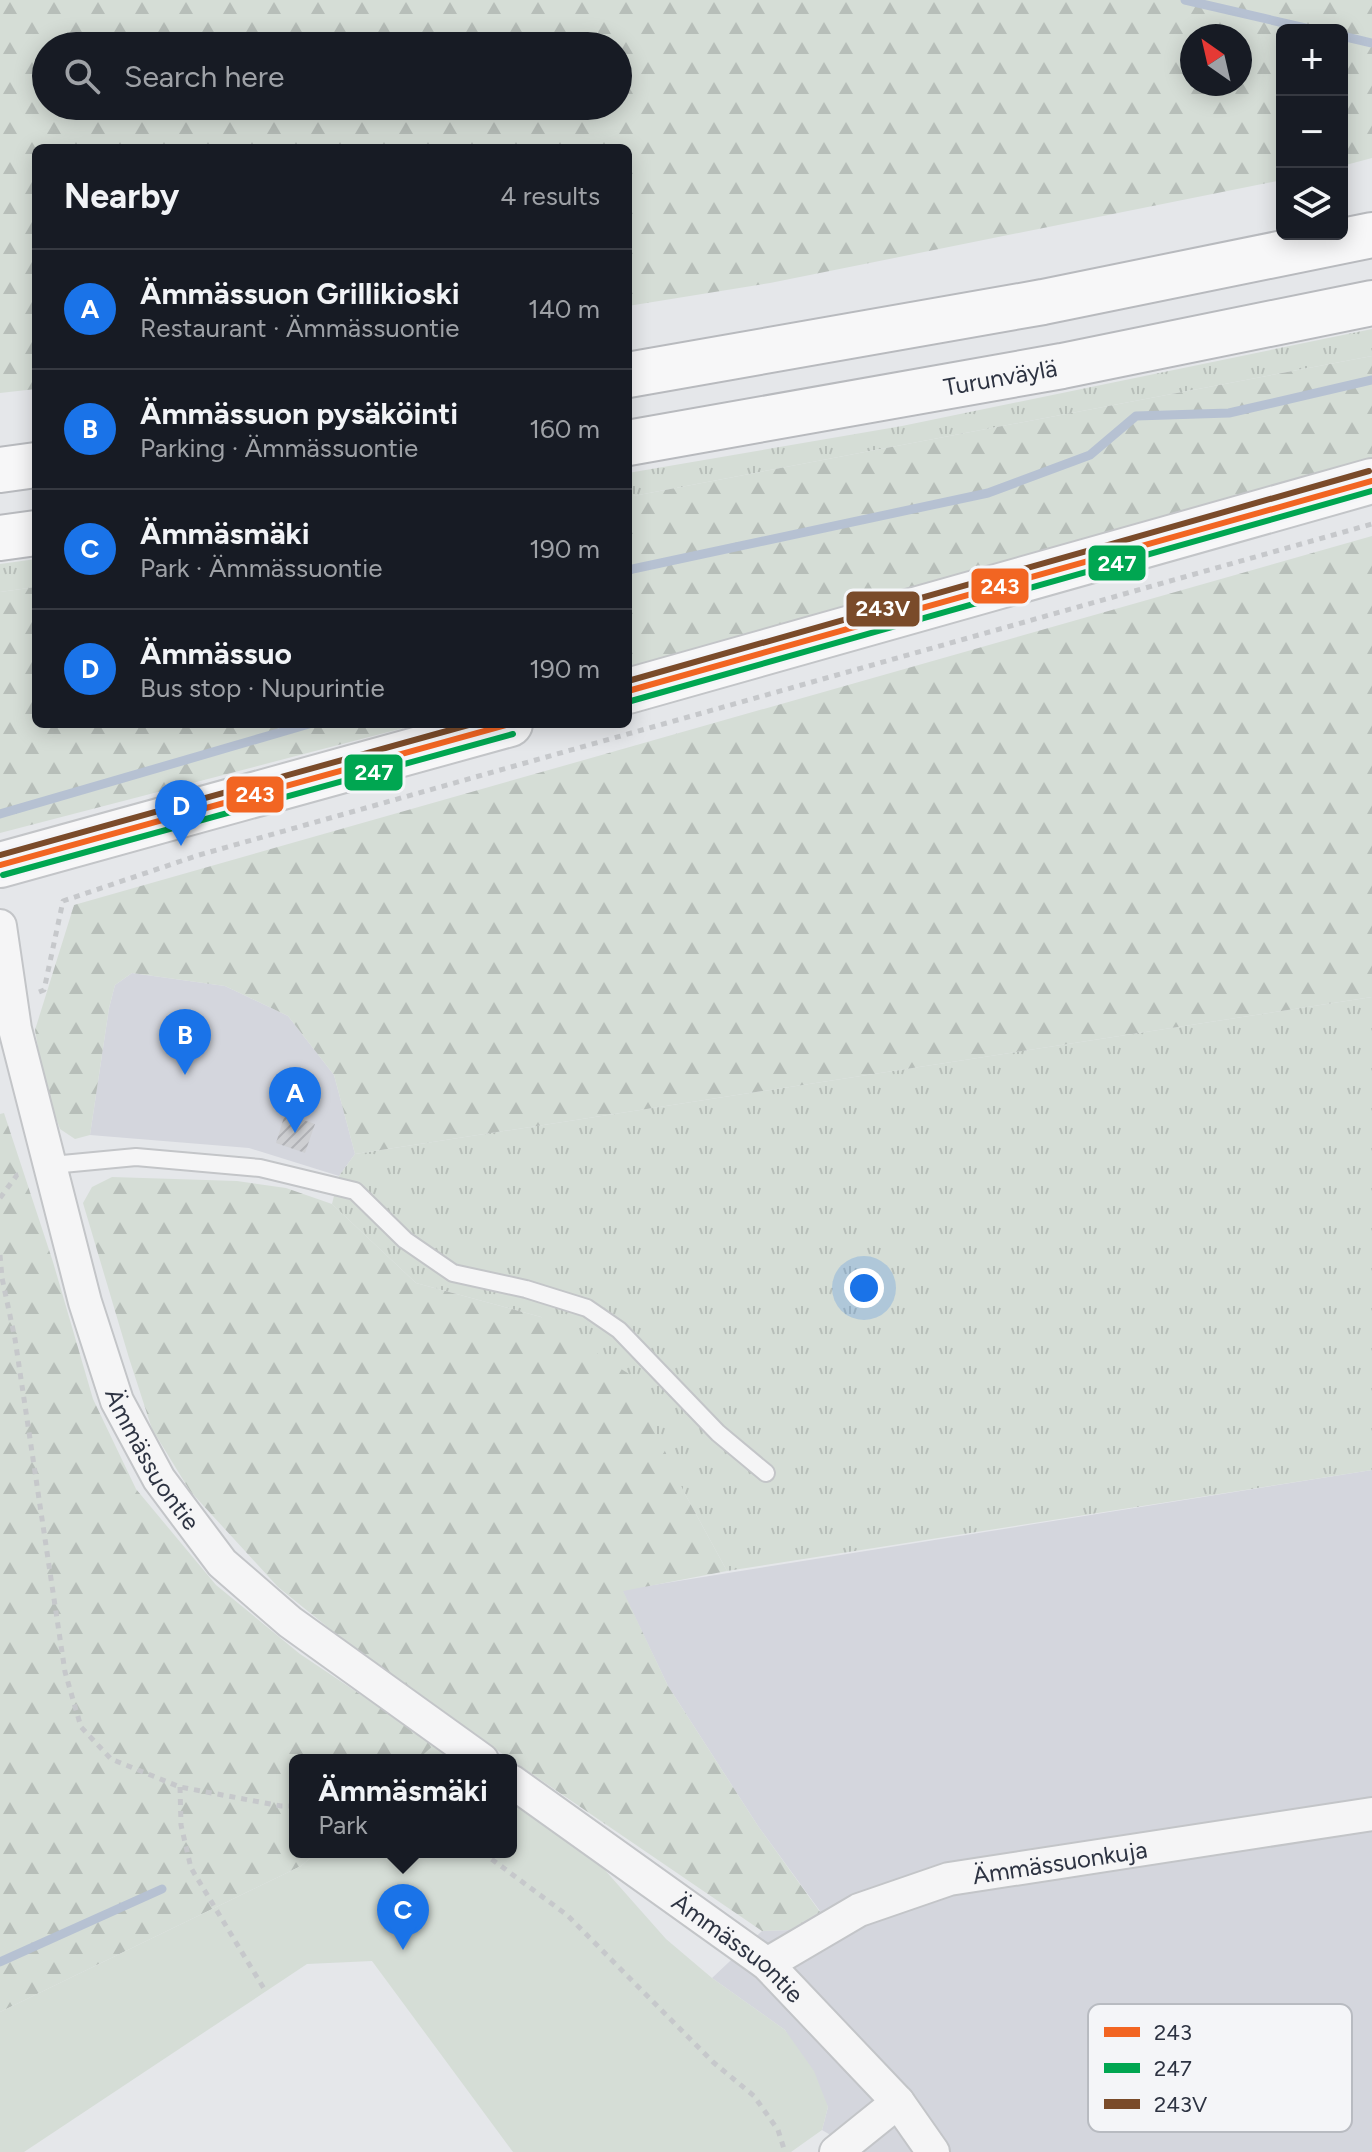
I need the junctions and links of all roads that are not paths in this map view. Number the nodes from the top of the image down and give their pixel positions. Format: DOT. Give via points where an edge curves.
graph roads {
  1 [pos="1372,235"];
  2 [pos="1372,303"];
  3 [pos="632,374"];
  4 [pos="632,442"];
  5 [pos="32,466"];
  6 [pos="0,470"];
  7 [pos="1372,481"];
  8 [pos="32,534"];
  9 [pos="0,538"];
  10 [pos="632,690"];
  11 [pos="496,728"];
  12 [pos="0,865"];
  13 [pos="0,926"];
  14 [pos="9,1027"];
  15 [pos="52,1165"];
  16 [pos="766,1473"];
  17 [pos="474,1754"];
  18 [pos="517,1785"];
  19 [pos="1372,1814"];
  20 [pos="767,1964"];
  21 [pos="898,2102"];
  22 [pos="836,2152"];
  23 [pos="933,2152"];
  1 -- 3 [label="main road" via="1043,302"];
  2 -- 4 [label="main road, Turunväylä" via="1062,366"];
  5 -- 6 [label="main road"];
  7 -- 10 [label="main road"];
  8 -- 9 [label="main road"];
  11 -- 12 [label="main road"];
  13 -- 14 [label="street, Ämmässuontie"];
  14 -- 15 [label="street, Ämmässuontie"];
  15 -- 16 [label="lane" via="136,1157 260,1168 355,1191 405,1240 453,1273 587,1308 619,1330 718,1433"];
  15 -- 17 [label="street, Ämmässuontie" via="85,1302 117,1401 159,1479 222,1563 290,1622"];
  18 -- 20 [label="street, Ämmässuontie"];
  19 -- 20 [label="street, Ämmässuonkuja" via="949,1879 859,1910"];
  20 -- 21 [label="street, Ämmässuontie"];
  21 -- 22 [label="street"];
  21 -- 23 [label="street, Ämmässuontie"];
}
